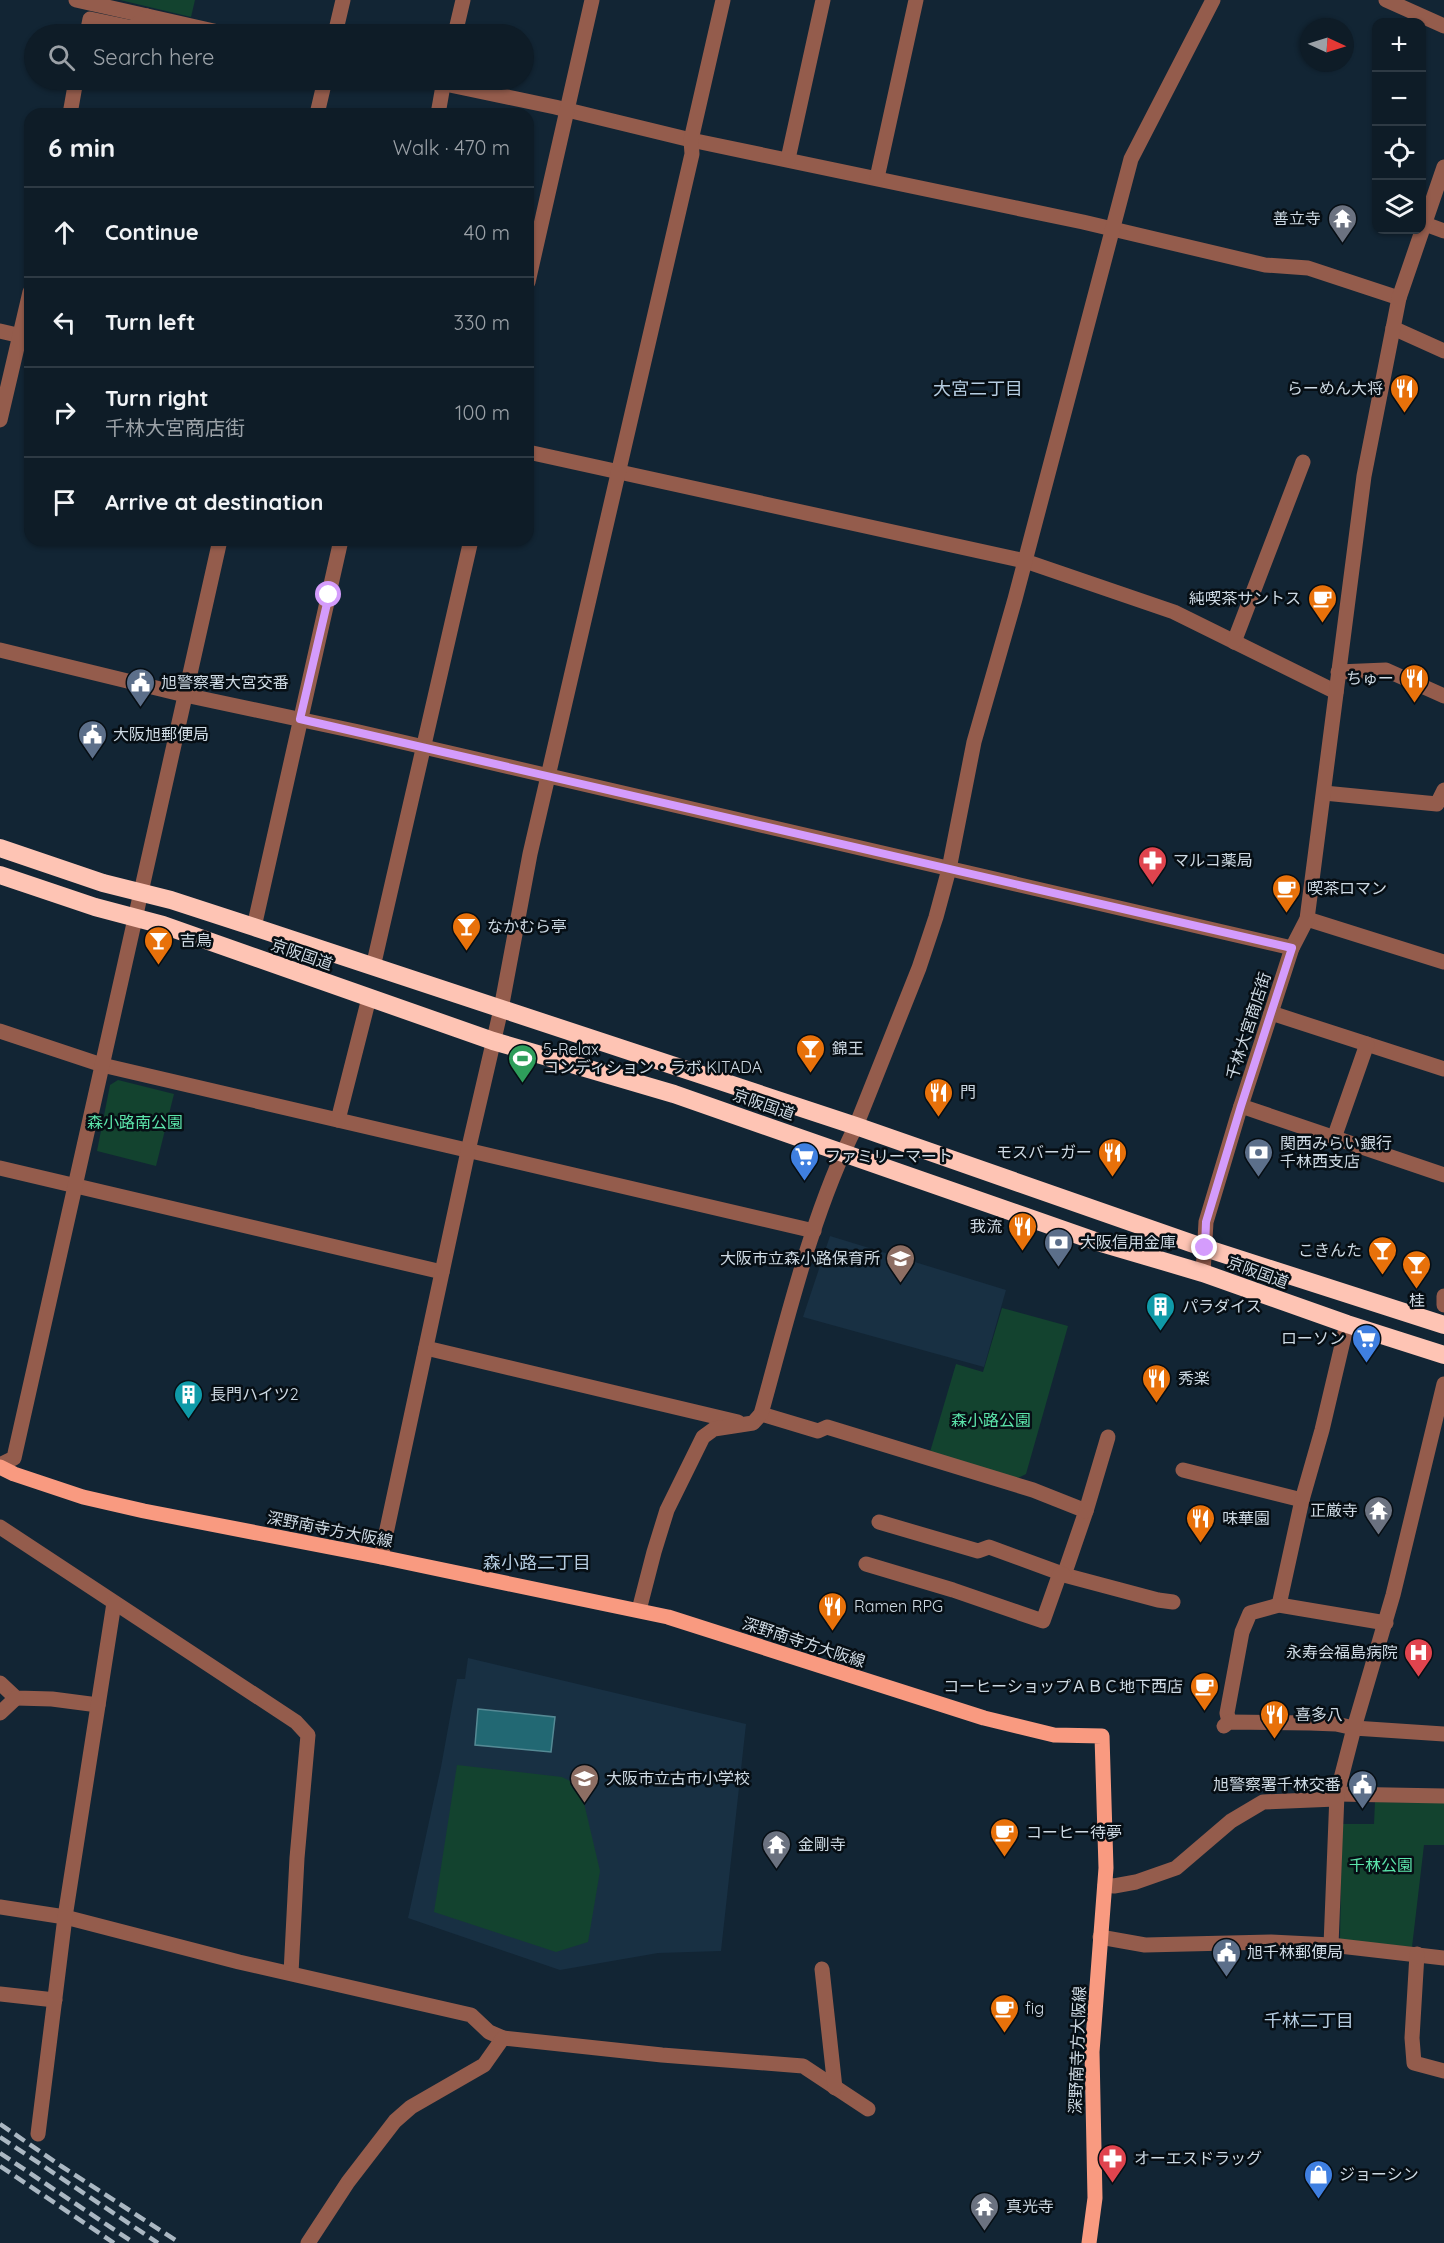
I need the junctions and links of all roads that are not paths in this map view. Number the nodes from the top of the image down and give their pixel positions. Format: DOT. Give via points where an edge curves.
graph roads {
  1 [pos="76,0"];
  2 [pos="343,0"];
  3 [pos="463,0"];
  4 [pos="592,0"];
  5 [pos="723,0"];
  6 [pos="823,0"];
  7 [pos="916,0"];
  8 [pos="1213,0"];
  9 [pos="1386,0"];
  10 [pos="96,2"];
  11 [pos="147,16"];
  12 [pos="89,24"];
  13 [pos="114,24"];
  14 [pos="138,24"];
  15 [pos="183,24"];
  16 [pos="337,24"];
  17 [pos="457,24"];
  18 [pos="1444,26"];
  19 [pos="74,90"];
  20 [pos="323,90"];
  21 [pos="442,90"];
  22 [pos="479,90"];
  23 [pos="71,108"];
  24 [pos="318,108"];
  25 [pos="439,108"];
  26 [pos="567,110"];
  27 [pos="691,140"];
  28 [pos="788,159"];
  29 [pos="1444,167"];
  30 [pos="877,178"];
  31 [pos="1426,221"];
  32 [pos="1426,224"];
  33 [pos="1111,229"];
  34 [pos="1444,231"];
  35 [pos="1421,234"];
  36 [pos="534,256"];
  37 [pos="1399,298"];
  38 [pos="1393,328"];
  39 [pos="0,331"];
  40 [pos="24,337"];
  41 [pos="24,340"];
  42 [pos="1444,351"];
  43 [pos="0,420"];
  44 [pos="534,453"];
  45 [pos="1303,462"];
  46 [pos="619,473"];
  47 [pos="219,546"];
  48 [pos="340,546"];
  49 [pos="470,546"];
  50 [pos="1025,561"];
  51 [pos="1234,642"];
  52 [pos="0,650"];
  53 [pos="1338,672"];
  54 [pos="1336,692"];
  55 [pos="185,695"];
  56 [pos="1444,696"];
  57 [pos="300,719"];
  58 [pos="423,747"];
  59 [pos="549,776"];
  60 [pos="1444,790"];
  61 [pos="1324,793"];
  62 [pos="0,848"];
  63 [pos="950,868"];
  64 [pos="0,875"];
  65 [pos="141,893"];
  66 [pos="134,917"];
  67 [pos="1307,919"];
  68 [pos="254,927"];
  69 [pos="1292,948"];
  70 [pos="1444,962"];
  71 [pos="373,967"];
  72 [pos="369,998"];
  73 [pos="501,1009"];
  74 [pos="1271,1013"];
  75 [pos="0,1031"];
  76 [pos="493,1041"];
  77 [pos="1366,1044"];
  78 [pos="102,1065"];
  79 [pos="1444,1069"];
  80 [pos="1241,1106"];
  81 [pos="338,1120"];
  82 [pos="856,1126"];
  83 [pos="1334,1138"];
  84 [pos="468,1151"];
  85 [pos="843,1152"];
  86 [pos="0,1168"];
  87 [pos="1444,1175"];
  88 [pos="76,1185"];
  89 [pos="814,1231"];
  90 [pos="1205,1248"];
  91 [pos="442,1272"];
  92 [pos="1203,1273"];
  93 [pos="1444,1296"];
  94 [pos="1444,1305"];
  95 [pos="1347,1324"];
  96 [pos="1444,1324"];
  97 [pos="426,1348"];
  98 [pos="1444,1355"];
  99 [pos="1444,1384"];
  100 [pos="761,1414"];
  101 [pos="747,1424"];
  102 [pos="1108,1437"];
  103 [pos="0,1466"];
  104 [pos="1183,1470"];
  105 [pos="1302,1500"];
  106 [pos="1086,1511"];
  107 [pos="879,1522"];
  108 [pos="0,1527"];
  109 [pos="381,1557"];
  110 [pos="866,1564"];
  111 [pos="1062,1574"];
  112 [pos="1173,1602"];
  113 [pos="114,1603"];
  114 [pos="1279,1605"];
  115 [pos="639,1610"];
  116 [pos="1386,1623"];
  117 [pos="0,1683"];
  118 [pos="16,1698"];
  119 [pos="98,1705"];
  120 [pos="0,1713"];
  121 [pos="1354,1728"];
  122 [pos="1444,1734"];
  123 [pos="1444,1796"];
  124 [pos="1337,1797"];
  125 [pos="1105,1885"];
  126 [pos="0,1907"];
  127 [pos="65,1917"];
  128 [pos="1100,1937"];
  129 [pos="1331,1945"];
  130 [pos="1417,1954"];
  131 [pos="1444,1959"];
  132 [pos="822,1969"];
  133 [pos="291,1973"];
  134 [pos="0,1994"];
  135 [pos="55,2000"];
  136 [pos="503,2038"];
  137 [pos="1444,2071"];
  138 [pos="835,2088"];
  139 [pos="868,2109"];
  140 [pos="38,2134"];
  141 [pos="308,2243"];
  142 [pos="1089,2243"];
  1 -- 10 [label="street"];
  2 -- 16 [label="street"];
  3 -- 17 [label="street"];
  4 -- 26 [label="street"];
  5 -- 27 [label="street"];
  6 -- 28 [label="street"];
  7 -- 30 [label="street"];
  8 -- 33 [label="street" via="1131,159"];
  9 -- 18 [label="street"];
  10 -- 11 [label="street"];
  11 -- 14 [label="street"];
  11 -- 15 [label="street"];
  12 -- 13 [label="street" via="90,19"];
  19 -- 23 [label="street"];
  20 -- 24 [label="street"];
  21 -- 25 [label="street"];
  22 -- 26 [label="street"];
  26 -- 27 [label="street"];
  26 -- 36 [label="street"];
  27 -- 28 [label="street"];
  27 -- 46 [label="street" via="692,154"];
  28 -- 30 [label="street"];
  29 -- 31 [label="street, 千林大宮商店街"];
  30 -- 33 [label="street"];
  32 -- 34 [label="street"];
  33 -- 37 [label="street" via="1265,265 1308,268"];
  33 -- 50 [label="street"];
  35 -- 37 [label="street, 千林大宮商店街"];
  37 -- 38 [label="street, 千林大宮商店街"];
  38 -- 42 [label="street"];
  38 -- 53 [label="street, 千林大宮商店街" via="1364,476"];
  39 -- 40 [label="street"];
  41 -- 43 [label="street"];
  44 -- 46 [label="street"];
  45 -- 51 [label="street"];
  46 -- 50 [label="street"];
  46 -- 59 [label="street"];
  47 -- 55 [label="street"];
  48 -- 57 [label="street"];
  49 -- 58 [label="street"];
  50 -- 51 [label="street" via="1174,612"];
  50 -- 63 [label="street" via="974,742"];
  51 -- 54 [label="street"];
  52 -- 55 [label="street"];
  53 -- 54 [label="street, 千林大宮商店街"];
  53 -- 56 [label="street" via="1386,670"];
  54 -- 61 [label="street, 千林大宮商店街"];
  55 -- 57 [label="street"];
  55 -- 65 [label="street"];
  57 -- 58 [label="street"];
  57 -- 68 [label="street"];
  58 -- 59 [label="street"];
  58 -- 71 [label="street"];
  59 -- 63 [label="street"];
  59 -- 73 [label="street"];
  60 -- 61 [label="street" via="1437,804"];
  61 -- 67 [label="street, 千林大宮商店街"];
  62 -- 65 [label="highway, 京阪国道"];
  63 -- 69 [label="street"];
  63 -- 82 [label="street" via="919,968"];
  64 -- 66 [label="highway, 京阪国道"];
  65 -- 66 [label="street"];
  65 -- 68 [label="highway, 京阪国道"];
  66 -- 72 [label="highway, 京阪国道"];
  66 -- 78 [label="street"];
  67 -- 69 [label="street, 千林大宮商店街"];
  67 -- 70 [label="street"];
  68 -- 71 [label="highway, 京阪国道"];
  69 -- 74 [label="street, 千林大宮商店街"];
  71 -- 73 [label="highway, 京阪国道"];
  72 -- 76 [label="highway, 京阪国道"];
  72 -- 81 [label="street"];
  73 -- 76 [label="street"];
  73 -- 82 [label="highway, 京阪国道"];
  74 -- 77 [label="street"];
  74 -- 80 [label="street, 千林大宮商店街"];
  75 -- 78 [label="street"];
  76 -- 84 [label="street"];
  76 -- 85 [label="highway, 京阪国道" via="674,1094"];
  77 -- 79 [label="street"];
  77 -- 83 [label="street"];
  78 -- 81 [label="street"];
  78 -- 88 [label="street"];
  80 -- 83 [label="street"];
  80 -- 90 [label="street, 千林大宮商店街" via="1206,1222"];
  81 -- 84 [label="street"];
  82 -- 85 [label="street"];
  82 -- 90 [label="highway, 京阪国道"];
  83 -- 87 [label="street"];
  84 -- 89 [label="street"];
  84 -- 91 [label="street"];
  85 -- 89 [label="street"];
  85 -- 92 [label="highway, 京阪国道" via="1098,1242"];
  86 -- 88 [label="street"];
  88 -- 91 [label="street"];
  88 -- 103 [label="street" via="14,1458"];
  89 -- 100 [label="street"];
  90 -- 92 [label="street, 千林大宮商店街"];
  90 -- 96 [label="highway, 京阪国道"];
  91 -- 97 [label="street"];
  92 -- 95 [label="highway, 京阪国道"];
  93 -- 94 [label="street"];
  95 -- 98 [label="highway, 京阪国道"];
  95 -- 105 [label="street"];
  97 -- 101 [label="street"];
  97 -- 109 [label="street"];
  99 -- 116 [label="street"];
  100 -- 101 [label="street"];
  100 -- 106 [label="street" via="818,1431 827,1427 1033,1490"];
  101 -- 115 [label="street" via="714,1429 703,1437 667,1510"];
  102 -- 106 [label="street"];
  103 -- 109 [label="main road, 深野南寺方大阪線" via="83,1497"];
  104 -- 105 [label="street"];
  105 -- 114 [label="street"];
  106 -- 111 [label="street"];
  107 -- 111 [label="street" via="978,1551 988,1547"];
  108 -- 113 [label="street"];
  109 -- 115 [label="main road, 深野南寺方大阪線"];
  110 -- 111 [label="street" via="1043,1621"];
  111 -- 112 [label="street"];
  113 -- 119 [label="street"];
  113 -- 133 [label="street" via="291,1719 308,1735"];
  114 -- 116 [label="street"];
  114 -- 121 [label="street" via="1250,1613 1242,1632 1227,1724 1310,1723"];
  115 -- 125 [label="main road, 深野南寺方大阪線" via="984,1718 1043,1733 1102,1736"];
  116 -- 121 [label="street"];
  117 -- 118 [label="street"];
  118 -- 119 [label="street"];
  118 -- 120 [label="street"];
  119 -- 127 [label="street"];
  121 -- 122 [label="street"];
  121 -- 124 [label="street"];
  123 -- 124 [label="street"];
  124 -- 125 [label="street" via="1263,1803 1231,1821 1176,1868 1136,1882"];
  124 -- 129 [label="street"];
  125 -- 128 [label="main road, 深野南寺方大阪線"];
  126 -- 127 [label="street"];
  127 -- 133 [label="street"];
  127 -- 135 [label="street"];
  128 -- 129 [label="street" via="1144,1945 1271,1942"];
  128 -- 142 [label="main road, 深野南寺方大阪線" via="1092,2052 1095,2198"];
  129 -- 130 [label="street"];
  130 -- 131 [label="street"];
  130 -- 137 [label="street" via="1414,2063"];
  132 -- 138 [label="street"];
  133 -- 136 [label="street" via="471,2015 489,2032"];
  134 -- 135 [label="street"];
  135 -- 140 [label="street"];
  136 -- 138 [label="street" via="803,2066"];
  136 -- 141 [label="street" via="484,2065 411,2107 395,2121"];
  138 -- 139 [label="street"];
}
